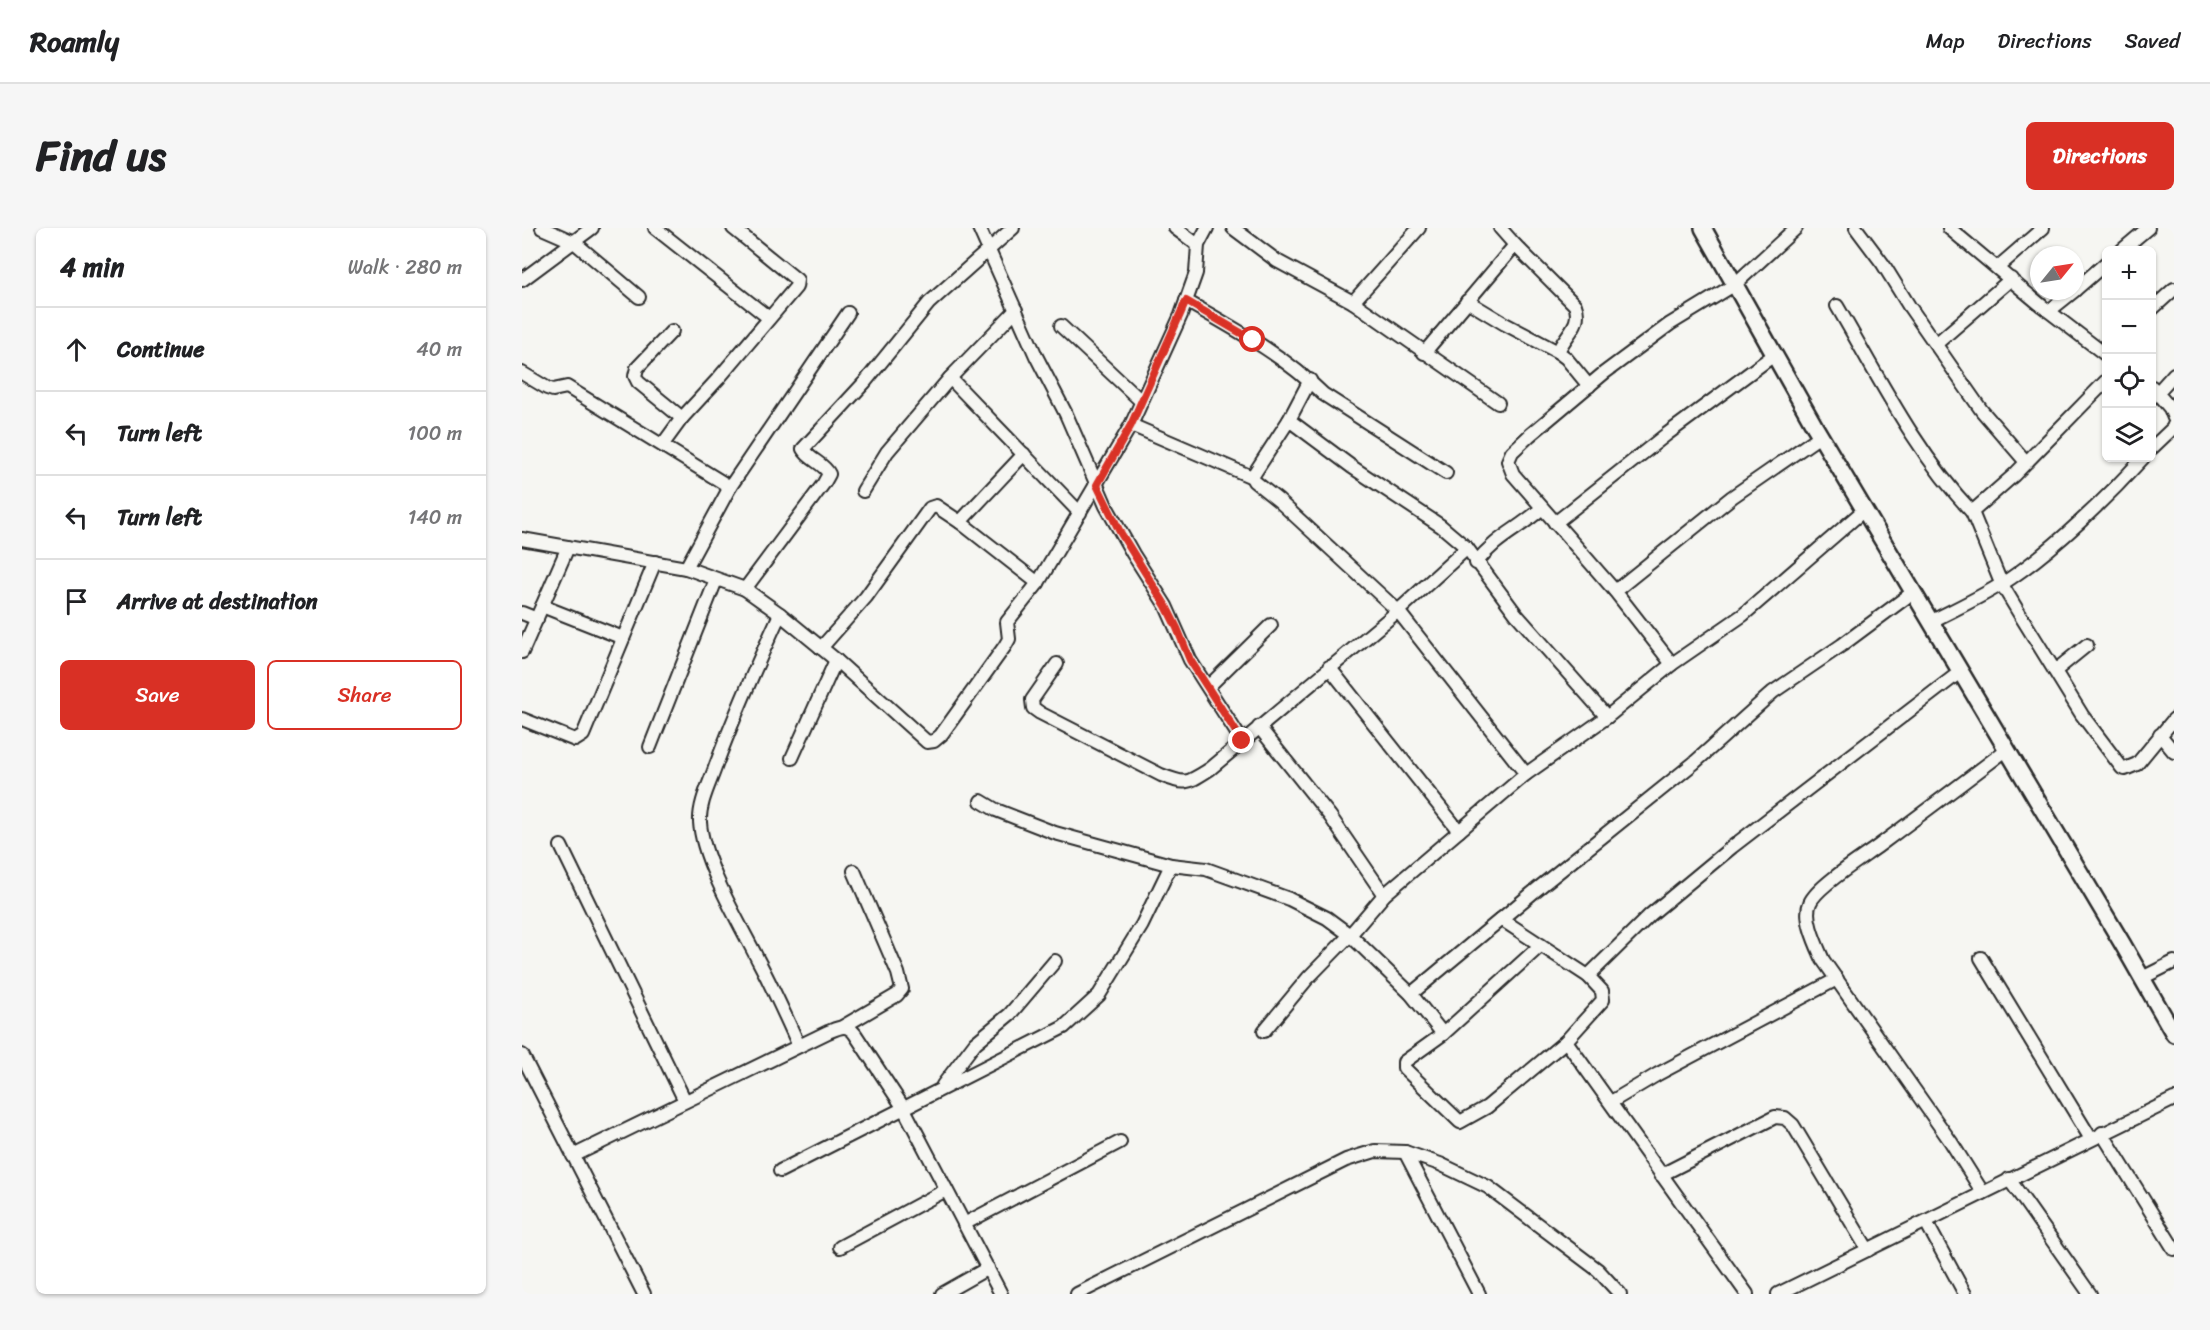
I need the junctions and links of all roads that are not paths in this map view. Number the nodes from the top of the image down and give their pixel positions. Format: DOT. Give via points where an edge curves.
graph roads {
  1 [pos="542,228"];
  2 [pos="592,228"];
  3 [pos="656,228"];
  4 [pos="732,228"];
  5 [pos="979,228"];
  6 [pos="1013,228"];
  7 [pos="1175,228"];
  8 [pos="1207,228"];
  9 [pos="1233,228"];
  10 [pos="1419,228"];
  11 [pos="1500,228"];
  12 [pos="1702,228"];
  13 [pos="1856,228"];
  14 [pos="1949,228"];
  15 [pos="2043,228"];
  16 [pos="2148,228"];
  17 [pos="1790,230"];
  18 [pos="574,242"];
  19 [pos="1198,245"];
  20 [pos="1515,245"];
  21 [pos="2127,246"];
  22 [pos="989,249"];
  23 [pos="2102,266"];
  24 [pos="1996,268"];
  25 [pos="2011,279"];
  26 [pos="522,280"];
  27 [pos="2084,282"];
  28 [pos="1734,285"];
  29 [pos="2174,289"];
  30 [pos="639,297"];
  31 [pos="2063,300"];
  32 [pos="1186,301"];
  33 [pos="1467,301"];
  34 [pos="1353,302"];
  35 [pos="2156,305"];
  36 [pos="1837,306"];
  37 [pos="1016,310"];
  38 [pos="2049,312"];
  39 [pos="848,314"];
  40 [pos="769,318"];
  41 [pos="1061,326"];
  42 [pos="672,331"];
  43 [pos="1936,344"];
  44 [pos="2102,350"];
  45 [pos="1558,352"];
  46 [pos="1424,353"];
  47 [pos="1774,355"];
  48 [pos="522,373"];
  49 [pos="2174,374"];
  50 [pos="950,378"];
  51 [pos="1310,380"];
  52 [pos="2102,385"];
  53 [pos="1589,386"];
  54 [pos="2156,388"];
  55 [pos="2156,392"];
  56 [pos="1141,401"];
  57 [pos="1498,403"];
  58 [pos="682,418"];
  59 [pos="1289,420"];
  60 [pos="1131,425"];
  61 [pos="2174,425"];
  62 [pos="1820,436"];
  63 [pos="2156,443"];
  64 [pos="663,444"];
  65 [pos="1024,454"];
  66 [pos="2026,462"];
  67 [pos="2139,462"];
  68 [pos="1446,473"];
  69 [pos="1252,477"];
  70 [pos="1097,485"];
  71 [pos="730,487"];
  72 [pos="863,491"];
  73 [pos="1542,508"];
  74 [pos="1864,510"];
  75 [pos="1972,512"];
  76 [pos="1080,513"];
  77 [pos="960,522"];
  78 [pos="1555,522"];
  79 [pos="522,539"];
  80 [pos="568,547"];
  81 [pos="1467,548"];
  82 [pos="655,562"];
  83 [pos="1476,563"];
  84 [pos="686,568"];
  85 [pos="716,580"];
  86 [pos="1038,583"];
  87 [pos="2001,583"];
  88 [pos="745,589"];
  89 [pos="1615,591"];
  90 [pos="1912,592"];
  91 [pos="542,606"];
  92 [pos="1398,611"];
  93 [pos="522,613"];
  94 [pos="780,614"];
  95 [pos="537,619"];
  96 [pos="1930,622"];
  97 [pos="1271,626"];
  98 [pos="623,638"];
  99 [pos="2087,645"];
  100 [pos="821,648"];
  101 [pos="522,652"];
  102 [pos="836,660"];
  103 [pos="1057,664"];
  104 [pos="1672,664"];
  105 [pos="1329,668"];
  106 [pos="2055,671"];
  107 [pos="1960,672"];
  108 [pos="1208,687"];
  109 [pos="1607,717"];
  110 [pos="522,718"];
  111 [pos="2174,719"];
  112 [pos="1259,727"];
  113 [pos="2160,735"];
  114 [pos="1242,741"];
  115 [pos="650,747"];
  116 [pos="2006,750"];
  117 [pos="2174,752"];
  118 [pos="792,758"];
  119 [pos="1526,774"];
  120 [pos="981,801"];
  121 [pos="1459,831"];
  122 [pos="561,846"];
  123 [pos="1171,865"];
  124 [pos="854,871"];
  125 [pos="1384,895"];
  126 [pos="1502,919"];
  127 [pos="1350,935"];
  128 [pos="1541,945"];
  129 [pos="1981,958"];
  130 [pos="1056,961"];
  131 [pos="2174,962"];
  132 [pos="1588,976"];
  133 [pos="2142,978"];
  134 [pos="1837,979"];
  135 [pos="1411,994"];
  136 [pos="844,1026"];
  137 [pos="1264,1031"];
  138 [pos="1443,1034"];
  139 [pos="2174,1034"];
  140 [pos="1566,1041"];
  141 [pos="799,1046"];
  142 [pos="522,1055"];
  143 [pos="526,1075"];
  144 [pos="941,1089"];
  145 [pos="2174,1099"];
  146 [pos="685,1101"];
  147 [pos="1611,1102"];
  148 [pos="903,1107"];
  149 [pos="2096,1136"];
  150 [pos="1120,1142"];
  151 [pos="1405,1152"];
  152 [pos="573,1156"];
  153 [pos="780,1171"];
  154 [pos="1662,1175"];
  155 [pos="2009,1179"];
  156 [pos="946,1190"];
  157 [pos="1983,1193"];
  158 [pos="1926,1222"];
  159 [pos="964,1224"];
  160 [pos="840,1247"];
  161 [pos="2174,1249"];
  162 [pos="1868,1250"];
  163 [pos="988,1268"];
  164 [pos="644,1294"];
  165 [pos="942,1294"];
  166 [pos="1002,1294"];
  167 [pos="1077,1294"];
  168 [pos="1479,1294"];
  169 [pos="1620,1294"];
  170 [pos="1747,1294"];
  171 [pos="1778,1294"];
  172 [pos="1965,1294"];
  173 [pos="2090,1294"];
  1 -- 18 [label="street"];
  2 -- 18 [label="street"];
  3 -- 40 [label="street"];
  4 -- 40 [label="street" via="796,280 796,286"];
  5 -- 22 [label="street"];
  6 -- 22 [label="street"];
  7 -- 19 [label="street"];
  8 -- 19 [label="street"];
  9 -- 34 [label="street" via="1277,261"];
  10 -- 34 [label="street"];
  11 -- 20 [label="street"];
  12 -- 28 [label="street"];
  13 -- 43 [label="street"];
  14 -- 24 [label="street"];
  15 -- 24 [label="street"];
  16 -- 21 [label="street"];
  17 -- 28 [label="street"];
  18 -- 26 [label="street"];
  18 -- 30 [label="street"];
  19 -- 32 [label="street" via="1196,273"];
  20 -- 33 [label="street"];
  20 -- 45 [label="street" via="1575,304 1578,320"];
  22 -- 37 [label="street"];
  22 -- 88 [label="street" via="929,303 865,382 803,449 829,474"];
  23 -- 27 [label="street"];
  24 -- 25 [label="street"];
  25 -- 38 [label="street"];
  25 -- 43 [label="street"];
  28 -- 47 [label="street"];
  28 -- 53 [label="street" via="1670,324"];
  29 -- 35 [label="street"];
  31 -- 38 [label="street"];
  32 -- 51 [label="street" via="1253,340"];
  32 -- 56 [label="street"];
  33 -- 45 [label="street"];
  33 -- 46 [label="street"];
  34 -- 46 [label="street"];
  36 -- 75 [label="street" via="1905,422"];
  37 -- 50 [label="street"];
  37 -- 70 [label="street"];
  38 -- 44 [label="street"];
  39 -- 71 [label="street"];
  40 -- 58 [label="street"];
  41 -- 56 [label="street"];
  42 -- 58 [label="street" via="635,376"];
  43 -- 66 [label="street" via="1982,411"];
  45 -- 53 [label="street"];
  46 -- 57 [label="street"];
  47 -- 62 [label="street"];
  47 -- 78 [label="street"];
  48 -- 64 [label="street" via="553,390 567,387"];
  49 -- 54 [label="street"];
  50 -- 65 [label="street"];
  50 -- 72 [label="street" via="886,452"];
  51 -- 59 [label="street"];
  51 -- 68 [label="street" via="1323,394"];
  52 -- 66 [label="street"];
  53 -- 73 [label="street" via="1512,452 1508,461 1513,474"];
  55 -- 61 [label="street" via="2170,408"];
  56 -- 60 [label="street"];
  58 -- 64 [label="street"];
  59 -- 69 [label="street"];
  59 -- 81 [label="street"];
  60 -- 69 [label="street"];
  60 -- 70 [label="street"];
  61 -- 63 [label="street"];
  62 -- 74 [label="street"];
  62 -- 89 [label="street" via="1732,497"];
  64 -- 71 [label="street"];
  65 -- 76 [label="street"];
  65 -- 77 [label="street"];
  66 -- 75 [label="street"];
  67 -- 87 [label="street" via="2050,548"];
  69 -- 92 [label="street"];
  70 -- 76 [label="street"];
  70 -- 108 [label="street"];
  71 -- 84 [label="street"];
  73 -- 78 [label="street"];
  73 -- 83 [label="street" via="1502,536"];
  74 -- 90 [label="street"];
  74 -- 104 [label="street" via="1743,615"];
  75 -- 87 [label="street"];
  76 -- 86 [label="street"];
  77 -- 86 [label="street"];
  77 -- 100 [label="street" via="936,506 930,508 866,597"];
  78 -- 89 [label="street"];
  79 -- 80 [label="street"];
  80 -- 82 [label="street"];
  80 -- 91 [label="street"];
  81 -- 83 [label="street"];
  81 -- 92 [label="street"];
  82 -- 84 [label="street"];
  82 -- 98 [label="street"];
  83 -- 109 [label="street"];
  84 -- 85 [label="street"];
  85 -- 88 [label="street"];
  85 -- 115 [label="street"];
  86 -- 102 [label="street" via="1007,622 1009,639 934,741 927,742"];
  87 -- 96 [label="street"];
  87 -- 106 [label="street"];
  88 -- 94 [label="street"];
  89 -- 104 [label="street"];
  90 -- 96 [label="street"];
  90 -- 126 [label="street" via="1773,692 1694,763"];
  91 -- 95 [label="street"];
  91 -- 98 [label="street"];
  92 -- 105 [label="street"];
  92 -- 119 [label="street"];
  93 -- 95 [label="street"];
  94 -- 100 [label="street"];
  94 -- 141 [label="street" via="719,756 700,822 707,853 728,901"];
  95 -- 101 [label="street"];
  96 -- 107 [label="street"];
  97 -- 108 [label="street"];
  98 -- 110 [label="street" via="583,735 575,740"];
  99 -- 106 [label="street"];
  100 -- 102 [label="street"];
  102 -- 118 [label="street"];
  103 -- 114 [label="street" via="1032,700 1033,708 1161,775 1181,783 1194,779"];
  104 -- 109 [label="street"];
  105 -- 112 [label="street"];
  105 -- 121 [label="street"];
  106 -- 113 [label="street" via="2122,768 2137,764"];
  107 -- 116 [label="street"];
  107 -- 132 [label="street" via="1731,847 1650,915"];
  108 -- 114 [label="street"];
  109 -- 119 [label="street"];
  111 -- 113 [label="street"];
  112 -- 114 [label="street"];
  112 -- 125 [label="street" via="1330,816"];
  113 -- 117 [label="street"];
  116 -- 133 [label="street"];
  116 -- 134 [label="street" via="1815,895 1808,914 1813,937"];
  119 -- 121 [label="street"];
  120 -- 123 [label="street" via="1055,833"];
  121 -- 125 [label="street"];
  122 -- 146 [label="street"];
  123 -- 127 [label="street" via="1206,869 1289,898"];
  123 -- 144 [label="street" via="1142,925 1099,995 1064,1027"];
  124 -- 136 [label="street" via="902,989"];
  125 -- 127 [label="street"];
  126 -- 128 [label="street"];
  126 -- 135 [label="street"];
  127 -- 135 [label="street"];
  127 -- 137 [label="street"];
  128 -- 132 [label="street"];
  128 -- 138 [label="street"];
  129 -- 149 [label="street"];
  130 -- 144 [label="street" via="1010,1014 975,1043"];
  131 -- 133 [label="street"];
  132 -- 140 [label="street" via="1602,991 1603,1000"];
  133 -- 139 [label="street"];
  134 -- 147 [label="street"];
  134 -- 157 [label="street"];
  135 -- 138 [label="street"];
  136 -- 141 [label="street"];
  136 -- 148 [label="street" via="851,1028"];
  138 -- 140 [label="street" via="1403,1066 1460,1122 1487,1107"];
  140 -- 147 [label="street"];
  141 -- 146 [label="street"];
  142 -- 143 [label="street"];
  143 -- 152 [label="street"];
  144 -- 148 [label="street"];
  145 -- 149 [label="street"];
  146 -- 152 [label="street"];
  147 -- 154 [label="street"];
  148 -- 153 [label="street"];
  148 -- 156 [label="street"];
  149 -- 155 [label="street"];
  149 -- 161 [label="street"];
  150 -- 159 [label="street"];
  151 -- 167 [label="street" via="1376,1151 1346,1160"];
  151 -- 168 [label="street"];
  151 -- 169 [label="street" via="1488,1187 1598,1270"];
  152 -- 164 [label="street"];
  154 -- 162 [label="street" via="1775,1117 1785,1118 1793,1125"];
  154 -- 170 [label="street"];
  155 -- 157 [label="street"];
  155 -- 173 [label="street"];
  156 -- 159 [label="street"];
  156 -- 160 [label="street"];
  157 -- 158 [label="street"];
  158 -- 162 [label="street"];
  158 -- 172 [label="street"];
  159 -- 163 [label="street"];
  162 -- 171 [label="street"];
  163 -- 165 [label="street"];
  163 -- 166 [label="street"];
}
